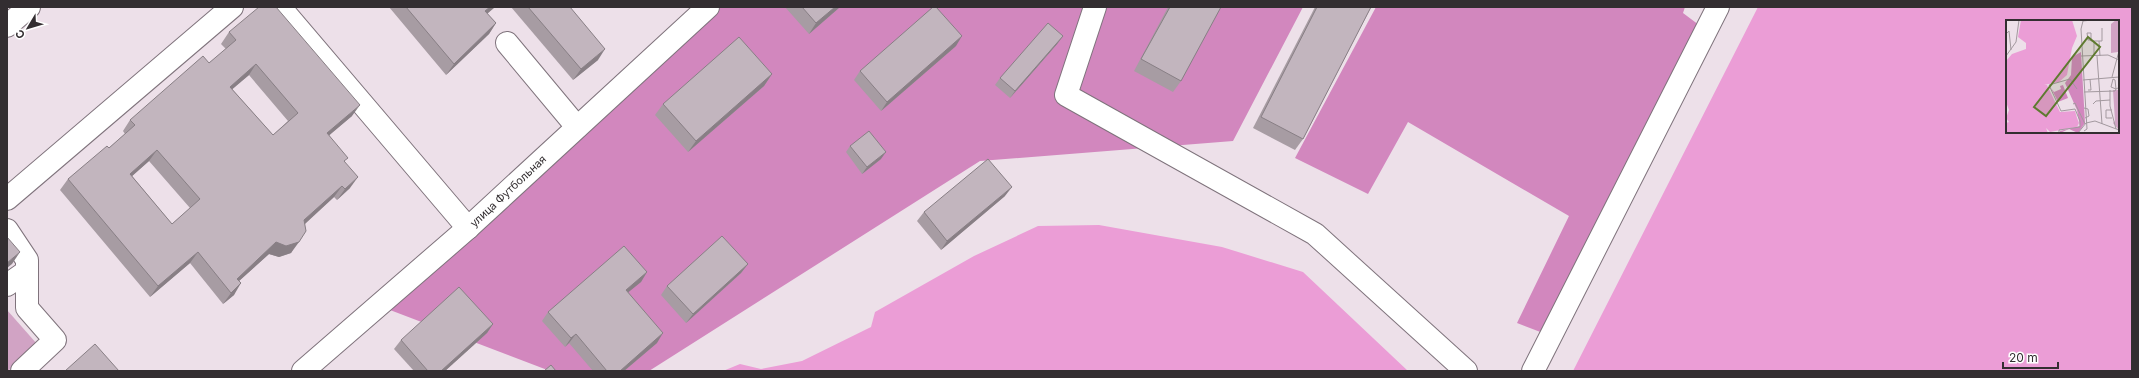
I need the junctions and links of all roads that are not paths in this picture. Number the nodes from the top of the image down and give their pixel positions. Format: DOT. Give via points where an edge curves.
graph roads {
  1 [pos="30,7"];
  2 [pos="232,7"];
  3 [pos="280,7"];
  4 [pos="708,7"];
  5 [pos="1095,7"];
  6 [pos="1718,7"];
  7 [pos="7,26"];
  8 [pos="507,43"];
  9 [pos="577,127"];
  10 [pos="7,199"];
  11 [pos="468,228"];
  12 [pos="7,230"];
  13 [pos="28,271"];
  14 [pos="7,285"];
  15 [pos="327,364"];
  16 [pos="22,371"];
  17 [pos="303,371"];
  18 [pos="1466,371"];
  19 [pos="1533,371"];
  1 -- 7 [label="street"];
  2 -- 10 [label="street"];
  3 -- 11 [label="street"];
  4 -- 9 [label="street, улица Футбольная"];
  5 -- 18 [label="street" via="1066,95 1314,234"];
  6 -- 19 [label="street"];
  8 -- 9 [label="street"];
  9 -- 11 [label="street, улица Футбольная"];
  11 -- 15 [label="street, улица Футбольная"];
  12 -- 13 [label="street" via="27,260"];
  13 -- 14 [label="street"];
  13 -- 16 [label="street" via="27,308 55,340"];
  15 -- 17 [label="street, улица Футбольная"];
}
